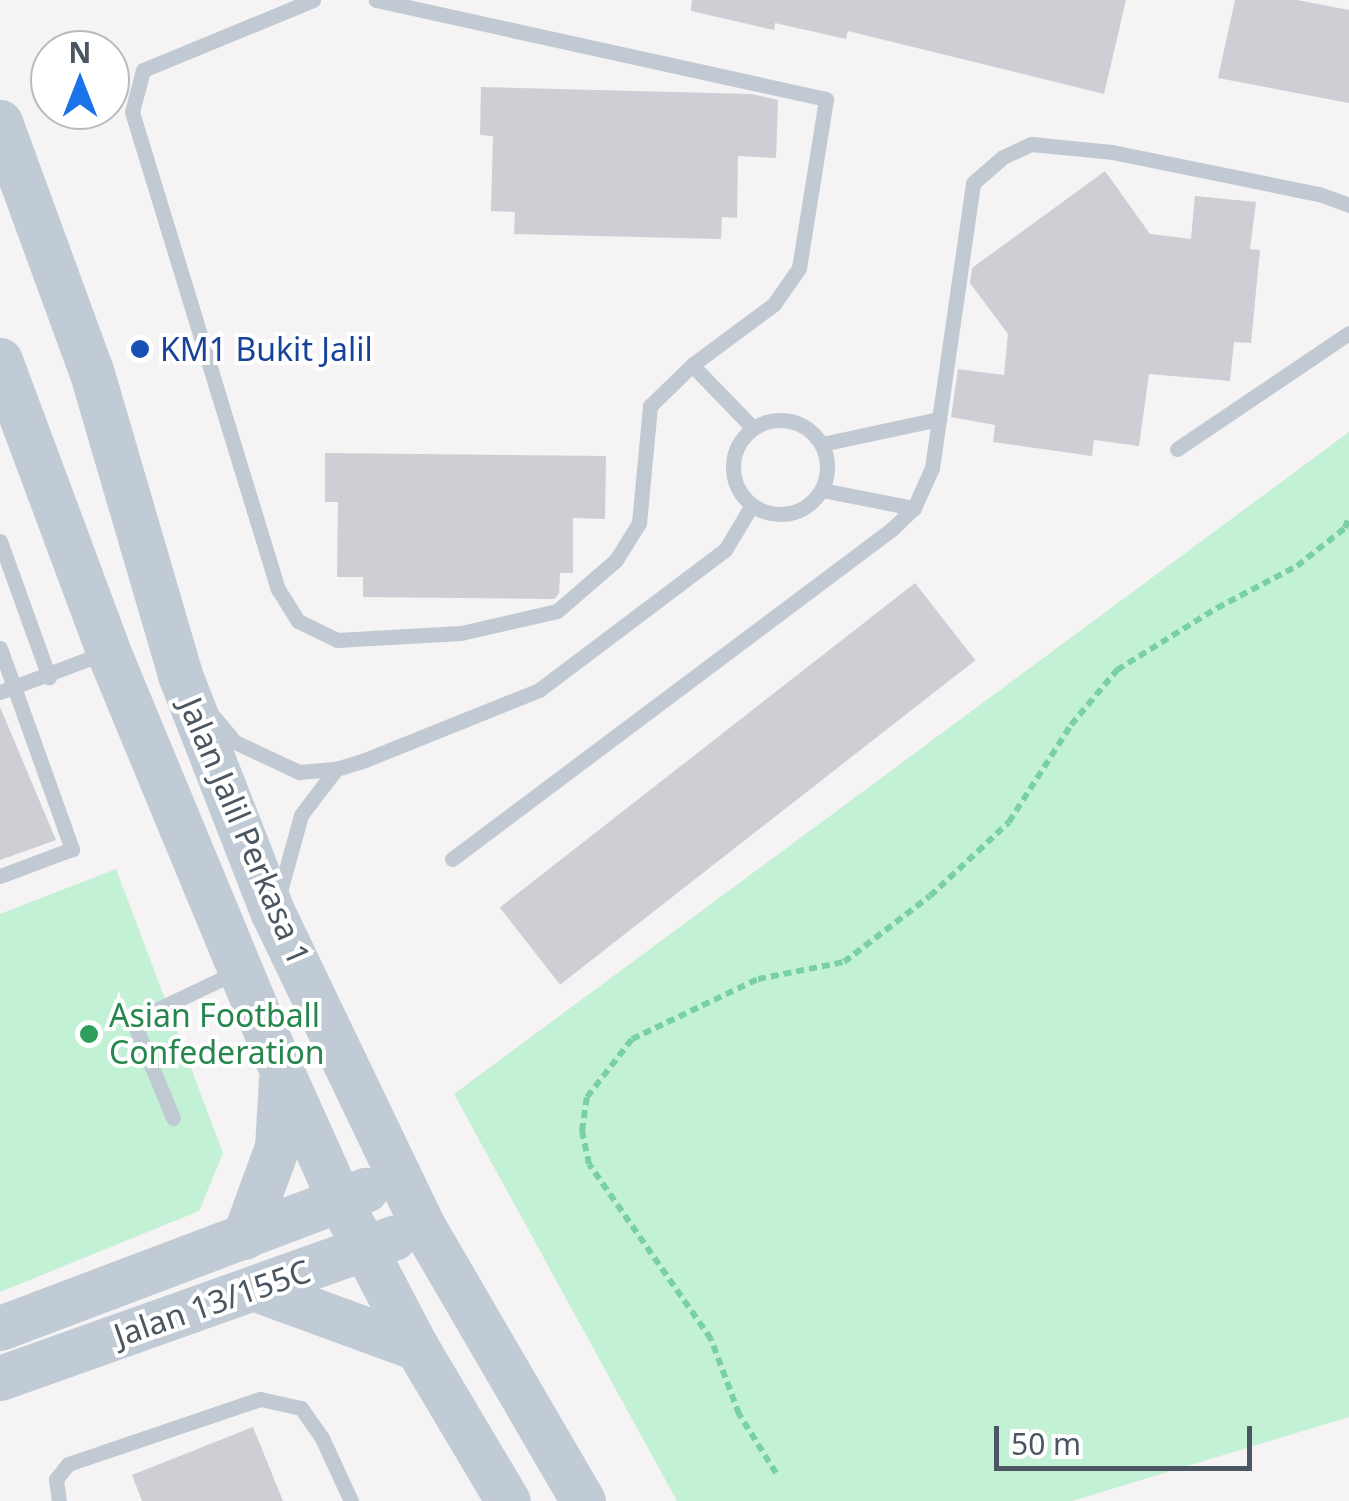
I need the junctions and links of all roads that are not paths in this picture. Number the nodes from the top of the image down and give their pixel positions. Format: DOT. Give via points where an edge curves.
graph roads {
  1 [pos="312,0"];
  2 [pos="376,0"];
  3 [pos="0,122"];
  4 [pos="1349,204"];
  5 [pos="1349,333"];
  6 [pos="0,360"];
  7 [pos="692,366"];
  8 [pos="939,419"];
  9 [pos="753,428"];
  10 [pos="822,444"];
  11 [pos="1177,449"];
  12 [pos="822,490"];
  13 [pos="752,505"];
  14 [pos="914,508"];
  15 [pos="0,541"];
  16 [pos="0,648"];
  17 [pos="108,652"];
  18 [pos="180,676"];
  19 [pos="49,677"];
  20 [pos="7,689"];
  21 [pos="336,769"];
  22 [pos="452,859"];
  23 [pos="0,876"];
  24 [pos="273,913"];
  25 [pos="240,971"];
  26 [pos="282,1072"];
  27 [pos="173,1118"];
  28 [pos="400,1175"];
  29 [pos="340,1201"];
  30 [pos="424,1226"];
  31 [pos="244,1237"];
  32 [pos="366,1249"];
  33 [pos="253,1288"];
  34 [pos="0,1328"];
  35 [pos="416,1348"];
  36 [pos="0,1378"];
  37 [pos="59,1501"];
  38 [pos="351,1501"];
  39 [pos="508,1501"];
  40 [pos="583,1501"];
  1 -- 7 [label="lane" via="143,70 132,112 278,589 298,621 338,640 461,633 557,611 616,560 639,523 650,406"];
  2 -- 7 [label="lane" via="826,99 799,268 774,304"];
  3 -- 18 [label="main road, Jalan Jalil Perkasa 1" via="90,370"];
  4 -- 8 [label="lane" via="1112,152 1031,144 1003,157 973,183"];
  5 -- 11 [label="lane"];
  6 -- 17 [label="main road, Jalan Jalil Perkasa 1"];
  7 -- 9 [label="lane"];
  8 -- 10 [label="lane"];
  8 -- 14 [label="lane" via="932,468"];
  9 -- 10 [label="lane" via="783,419 813,432"];
  9 -- 13 [label="lane" via="742,438 733,466"];
  10 -- 12 [label="lane" via="828,475"];
  12 -- 13 [label="lane" via="798,511 767,512"];
  12 -- 14 [label="lane"];
  13 -- 21 [label="lane" via="725,550 539,690"];
  14 -- 22 [label="lane"];
  15 -- 19 [label="lane"];
  16 -- 20 [label="lane"];
  17 -- 19 [label="lane"];
  17 -- 25 [label="main road, Jalan Jalil Perkasa 1"];
  18 -- 21 [label="lane" via="235,742 300,772"];
  18 -- 24 [label="main road, Jalan Jalil Perkasa 1"];
  19 -- 20 [label="lane"];
  20 -- 23 [label="lane" via="72,849"];
  21 -- 24 [label="lane" via="301,815"];
  24 -- 28 [label="main road, Jalan Jalil Perkasa 1"];
  25 -- 26 [label="main road, Jalan Jalil Perkasa 1"];
  25 -- 27 [label="lane" via="133,1022"];
  26 -- 29 [label="main road, Jalan Jalil Perkasa 1"];
  26 -- 31 [label="main road" via="276,1146"];
  28 -- 29 [label="main road, Jalan 13/155C"];
  28 -- 30 [label="main road, Jalan Jalil Perkasa 1"];
  29 -- 31 [label="main road, Jalan 13/155C"];
  29 -- 32 [label="main road, Jalan Jalil Perkasa 1"];
  30 -- 32 [label="main road, Jalan 13/155C"];
  30 -- 40 [label="main road, Jalan Jalil Perkasa 1"];
  31 -- 34 [label="main road, Jalan 13/155C"];
  32 -- 33 [label="main road, Jalan 13/155C"];
  32 -- 35 [label="main road, Jalan Jalil Perkasa 1"];
  33 -- 35 [label="main road"];
  33 -- 36 [label="main road, Jalan 13/155C"];
  35 -- 39 [label="main road, Jalan Jalil Perkasa 1"];
  37 -- 38 [label="lane" via="56,1479 68,1464 260,1400 301,1408"];
}
